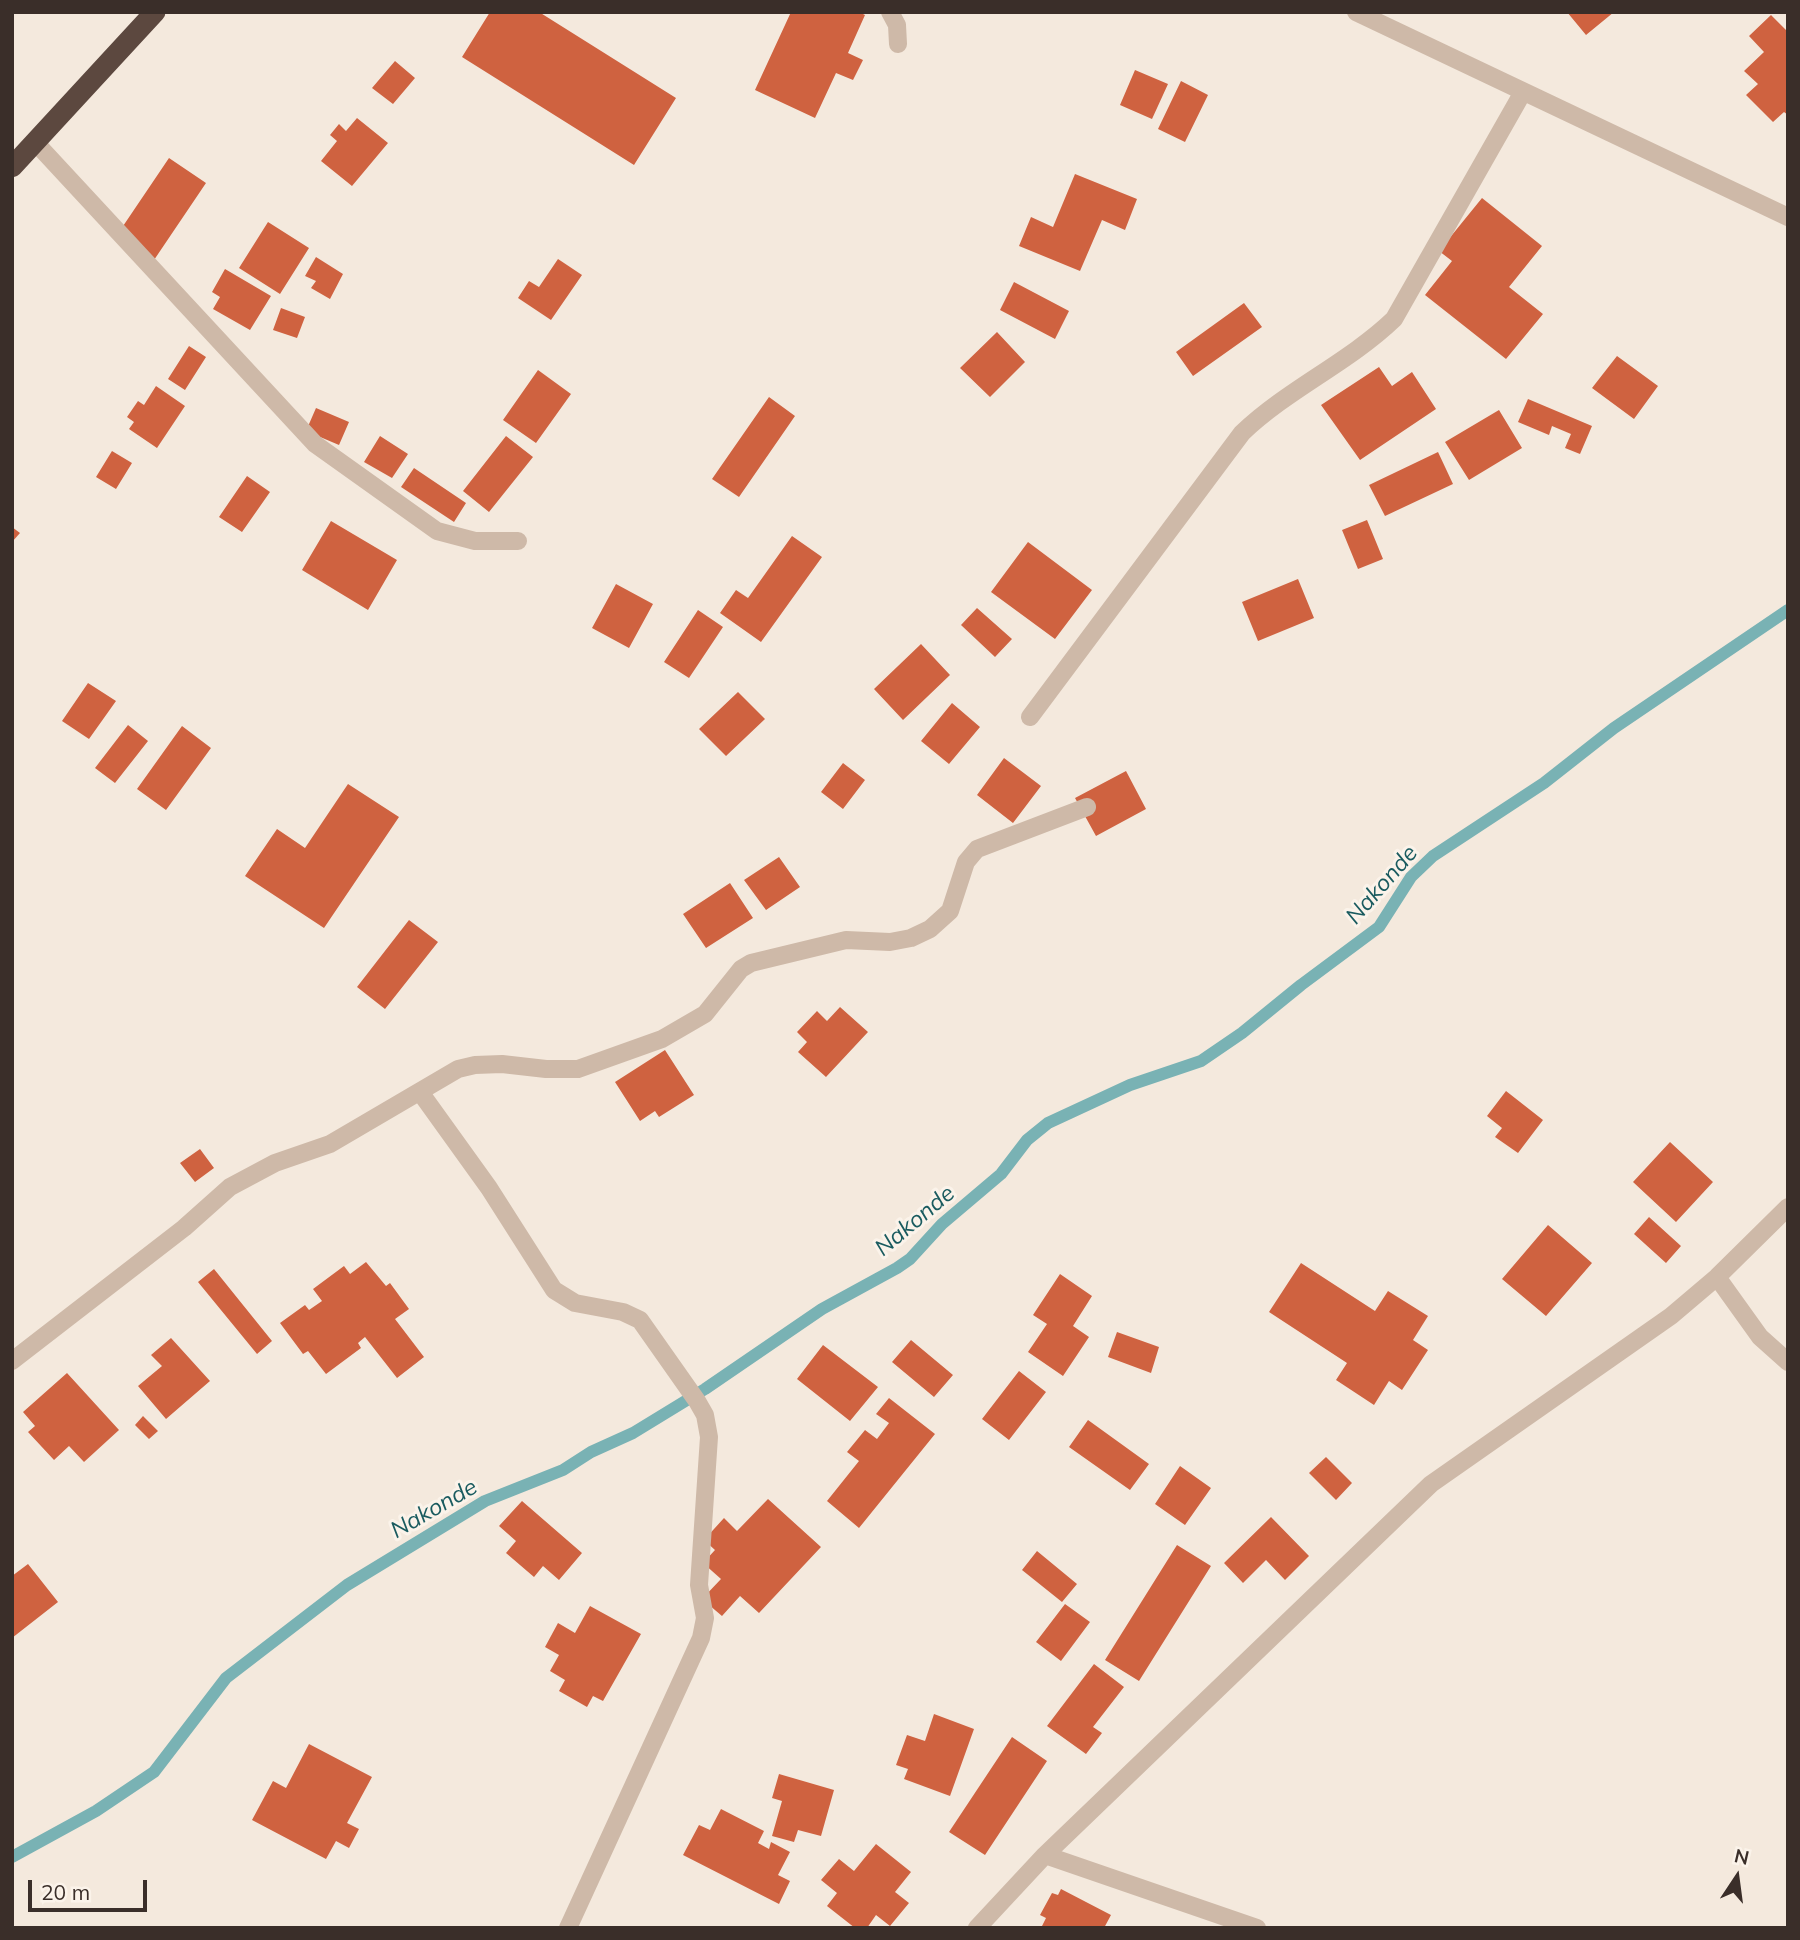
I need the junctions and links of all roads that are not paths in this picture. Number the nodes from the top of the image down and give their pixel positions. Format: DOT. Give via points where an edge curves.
graph roads {
  1 [pos="155,12"];
  2 [pos="890,12"];
  3 [pos="1356,12"];
  4 [pos="898,44"];
  5 [pos="1523,92"];
  6 [pos="35,142"];
  7 [pos="12,167"];
  8 [pos="1788,218"];
  9 [pos="518,541"];
  10 [pos="1030,717"];
  11 [pos="1087,807"];
  12 [pos="420,1092"];
  13 [pos="1788,1207"];
  14 [pos="1717,1277"];
  15 [pos="12,1361"];
  16 [pos="1788,1362"];
  17 [pos="1045,1855"];
  18 [pos="568,1928"];
  19 [pos="977,1928"];
  20 [pos="1257,1928"];
  1 -- 6 [label="highway"];
  2 -- 4 [label="street" via="897,25"];
  3 -- 5 [label="street"];
  5 -- 8 [label="street"];
  5 -- 10 [label="street" via="1394,319 1242,433"];
  6 -- 7 [label="highway"];
  6 -- 9 [label="street" via="315,444 437,531 475,541"];
  11 -- 12 [label="street" via="977,849 966,862 950,911 911,938 846,940 751,963 705,1014 686,1027 578,1069 475,1065 458,1069"];
  12 -- 15 [label="street" via="330,1144 275,1163 230,1187"];
  12 -- 18 [label="street" via="554,1290 575,1303 640,1320 705,1415 709,1437 699,1585 705,1618 701,1638"];
  13 -- 14 [label="street"];
  14 -- 16 [label="street" via="1760,1337"];
  14 -- 17 [label="street" via="1671,1316 1430,1484"];
  17 -- 19 [label="street"];
  17 -- 20 [label="street"];
}
